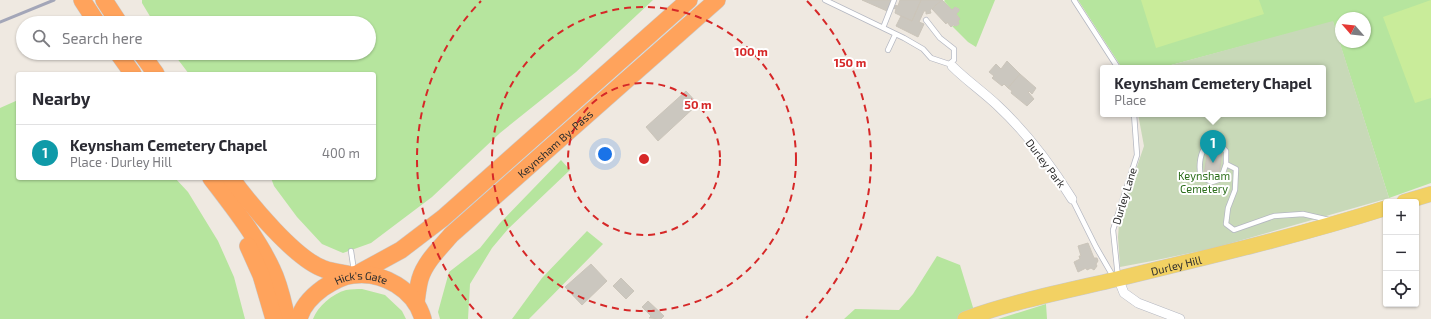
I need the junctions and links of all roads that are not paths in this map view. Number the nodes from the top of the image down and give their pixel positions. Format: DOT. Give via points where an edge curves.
graph roads {
  1 [pos="82,0"];
  2 [pos="690,0"];
  3 [pos="718,0"];
  4 [pos="825,0"];
  5 [pos="894,0"];
  6 [pos="1074,0"];
  7 [pos="92,16"];
  8 [pos="926,20"];
  9 [pos="883,28"];
  10 [pos="895,35"];
  11 [pos="888,50"];
  12 [pos="123,60"];
  13 [pos="146,60"];
  14 [pos="951,65"];
  15 [pos="1116,65"];
  16 [pos="132,72"];
  17 [pos="155,72"];
  18 [pos="1134,117"];
  19 [pos="1226,164"];
  20 [pos="211,180"];
  21 [pos="212,180"];
  22 [pos="232,180"];
  23 [pos="1431,194"];
  24 [pos="1072,199"];
  25 [pos="1414,199"];
  26 [pos="1383,209"];
  27 [pos="1338,223"];
  28 [pos="351,251"];
  29 [pos="354,274"];
  30 [pos="1117,279"];
  31 [pos="416,303"];
  32 [pos="274,319"];
  33 [pos="287,319"];
  34 [pos="299,319"];
  35 [pos="423,319"];
  36 [pos="965,319"];
  37 [pos="1180,319"];
  1 -- 7 [label="highway"];
  2 -- 29 [label="highway, Keynsham By-Pass" via="443,218 401,250"];
  3 -- 31 [label="highway, Keynsham By-Pass" via="451,235 428,262 421,278"];
  4 -- 9 [label="lane"];
  5 -- 9 [label="lane"];
  6 -- 15 [label="lane"];
  8 -- 14 [label="lane" via="940,38 954,49 954,60"];
  9 -- 10 [label="lane"];
  10 -- 11 [label="lane"];
  10 -- 14 [label="lane" via="904,38 932,58"];
  12 -- 16 [label="highway"];
  13 -- 17 [label="highway"];
  14 -- 24 [label="street, Durley Park" via="1019,128"];
  18 -- 30 [label="lane, Durley Lane" via="1137,156 1113,230"];
  19 -- 19 [label="lane" via="1221,179 1212,182 1201,177 1199,169 1202,152 1207,145 1220,144 1226,151"];
  19 -- 27 [label="lane" via="1236,169 1235,190 1228,208 1226,224 1234,230 1274,216 1303,214"];
  20 -- 32 [label="highway" via="249,247 261,275"];
  21 -- 33 [label="highway" via="242,219 266,257 273,270"];
  22 -- 29 [label="highway" via="296,252 323,269"];
  23 -- 25 [label="main road"];
  24 -- 30 [label="lane, Durley Park" via="1096,247"];
  26 -- 27 [label="main road, Durley Hill"];
  27 -- 30 [label="main road, Durley Hill"];
  28 -- 29 [label="lane"];
  29 -- 31 [label="highway, Hick's Gate" via="380,277 393,282"];
  29 -- 34 [label="highway, Hick's Gate" via="337,279 314,294"];
  30 -- 36 [label="main road, Durley Hill" via="1028,299"];
  30 -- 37 [label="street" via="1124,293 1138,303"];
  31 -- 35 [label="highway, Hick's Gate"];
}
